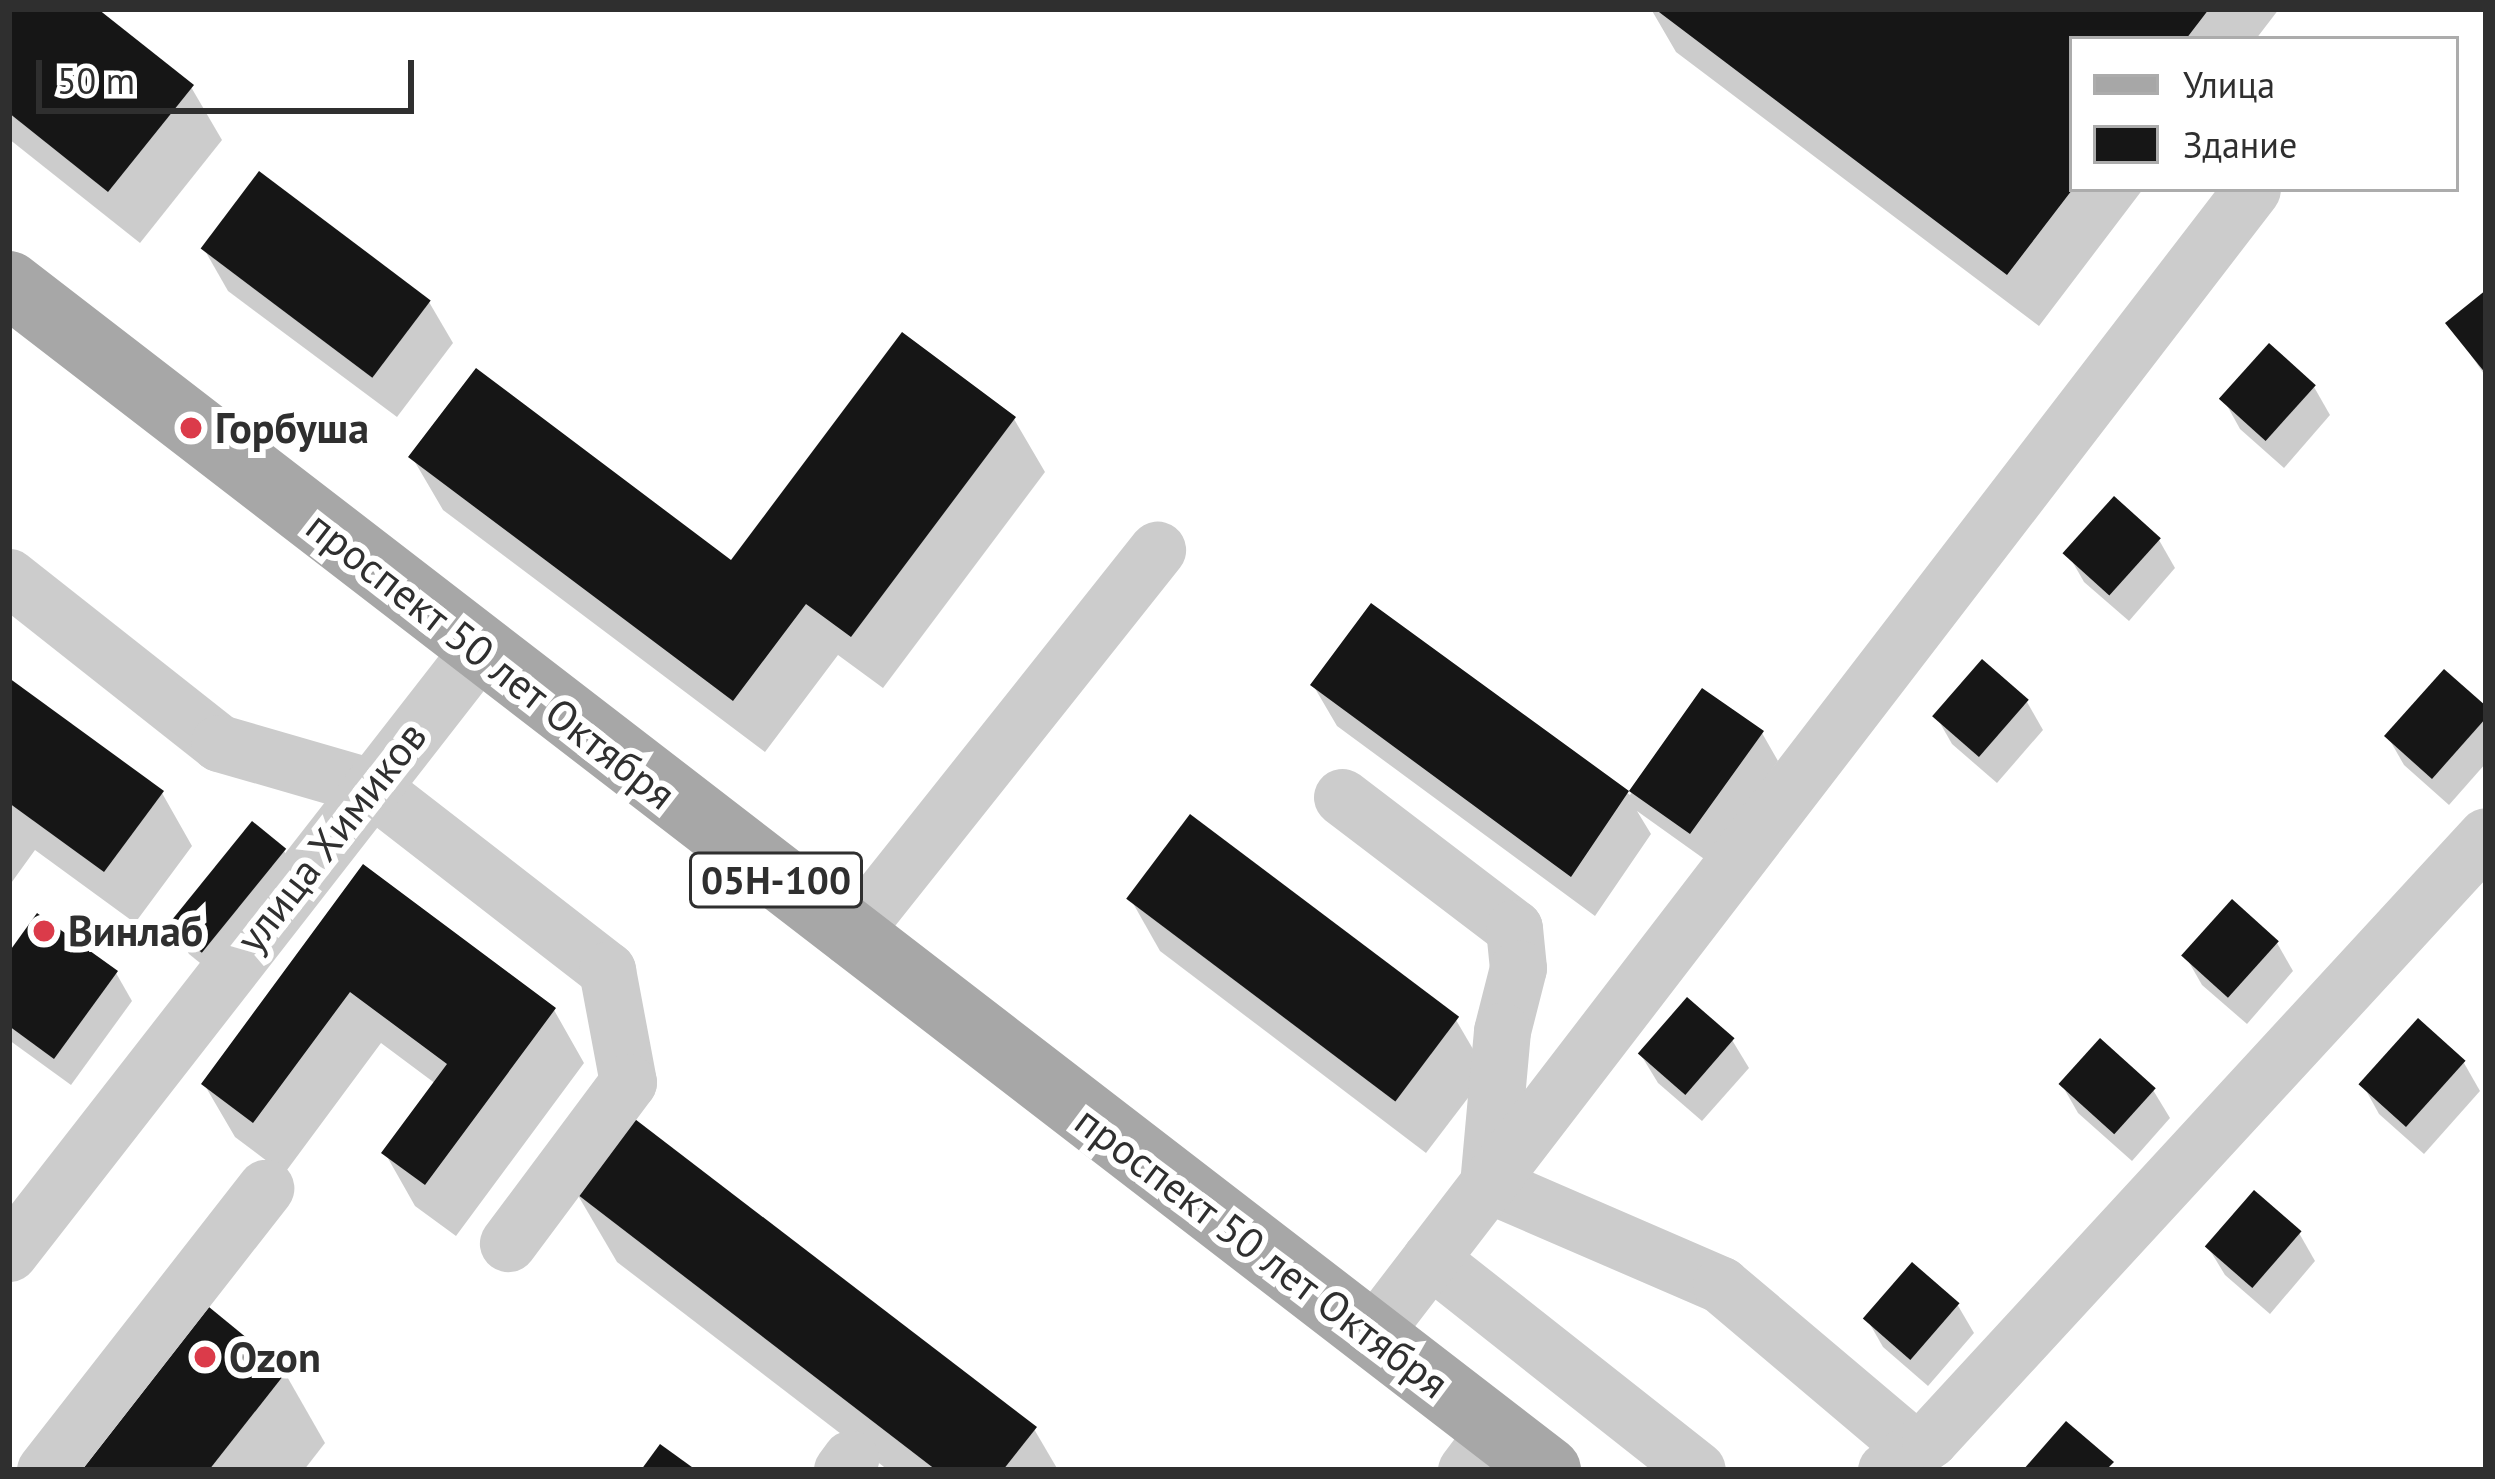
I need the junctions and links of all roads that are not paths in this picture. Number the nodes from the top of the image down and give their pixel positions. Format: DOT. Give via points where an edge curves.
graph roads {
  1 [pos="2250,192"];
  2 [pos="11,290"];
  3 [pos="1157,550"];
  4 [pos="9,577"];
  5 [pos="478,651"];
  6 [pos="371,787"];
  7 [pos="1342,797"];
  8 [pos="2486,836"];
  9 [pos="849,937"];
  10 [pos="1488,1184"];
  11 [pos="265,1189"];
  12 [pos="508,1243"];
  13 [pos="9,1252"];
  14 [pos="1430,1259"];
  15 [pos="1371,1336"];
  16 [pos="1481,1450"];
  17 [pos="1900,1460"];
  18 [pos="45,1470"];
  19 [pos="1547,1470"];
  20 [pos="1697,1470"];
  1 -- 10 [label="street"];
  2 -- 5 [label="main road, проспект 50 лет Октября / 05Н-100"];
  3 -- 9 [label="street"];
  4 -- 6 [label="street" via="219,743"];
  5 -- 6 [label="street, улица Химиков"];
  5 -- 9 [label="main road, проспект 50 лет Октября / 05Н-100"];
  6 -- 12 [label="street" via="607,970 628,1082"];
  6 -- 13 [label="street, улица Химиков"];
  7 -- 10 [label="street" via="1514,928 1518,968 1502,1031"];
  8 -- 17 [label="street"];
  9 -- 15 [label="main road, проспект 50 лет Октября / 05Н-100"];
  10 -- 14 [label="street"];
  10 -- 17 [label="street" via="1721,1285"];
  11 -- 18 [label="street"];
  14 -- 15 [label="street"];
  14 -- 20 [label="street"];
  15 -- 16 [label="main road, проспект 50 лет Октября / 05Н-100"];
  16 -- 19 [label="main road, проспект 50 лет Октября / 05Н-100"];
}
